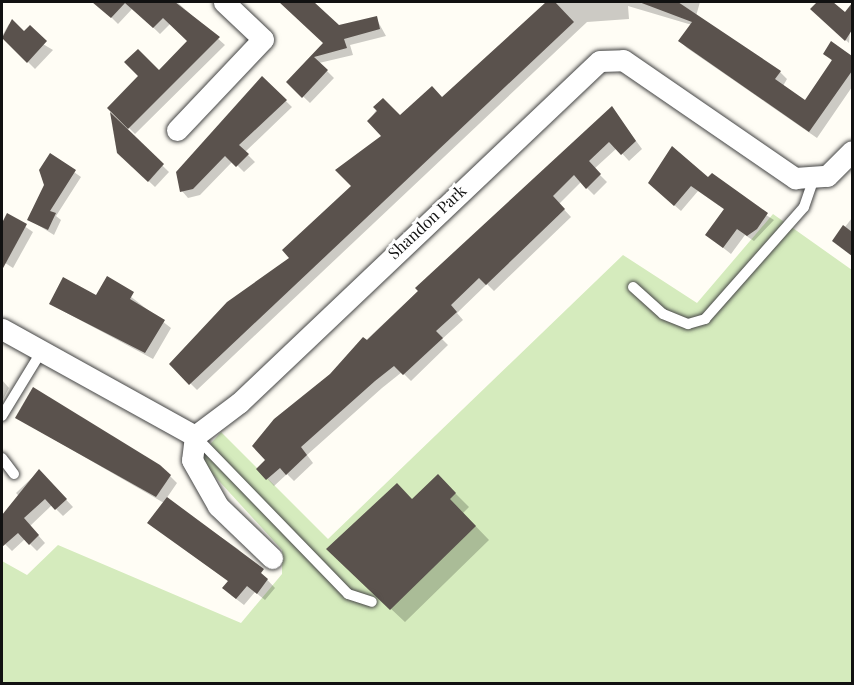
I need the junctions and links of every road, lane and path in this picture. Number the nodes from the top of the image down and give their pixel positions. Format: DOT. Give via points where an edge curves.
graph roads {
  1 [pos="224,2"];
  2 [pos="177,130"];
  3 [pos="852,151"];
  4 [pos="813,181"];
  5 [pos="633,287"];
  6 [pos="2,329"];
  7 [pos="42,352"];
  8 [pos="2,416"];
  9 [pos="195,436"];
  10 [pos="2,458"];
  11 [pos="14,474"];
  12 [pos="272,558"];
  13 [pos="372,602"];
  1 -- 2 [label="street" via="262,39"];
  3 -- 4 [label="street" via="827,176"];
  4 -- 5 [label="lane" via="804,207 705,319 688,324 663,314"];
  4 -- 9 [label="street, Shandon Park" via="795,178 623,60 600,61 239,403"];
  6 -- 7 [label="street"];
  7 -- 8 [label="lane"];
  7 -- 9 [label="street"];
  9 -- 12 [label="street" via="192,460 218,506"];
  9 -- 13 [label="lane" via="348,594"];
  10 -- 11 [label="lane"];
}
